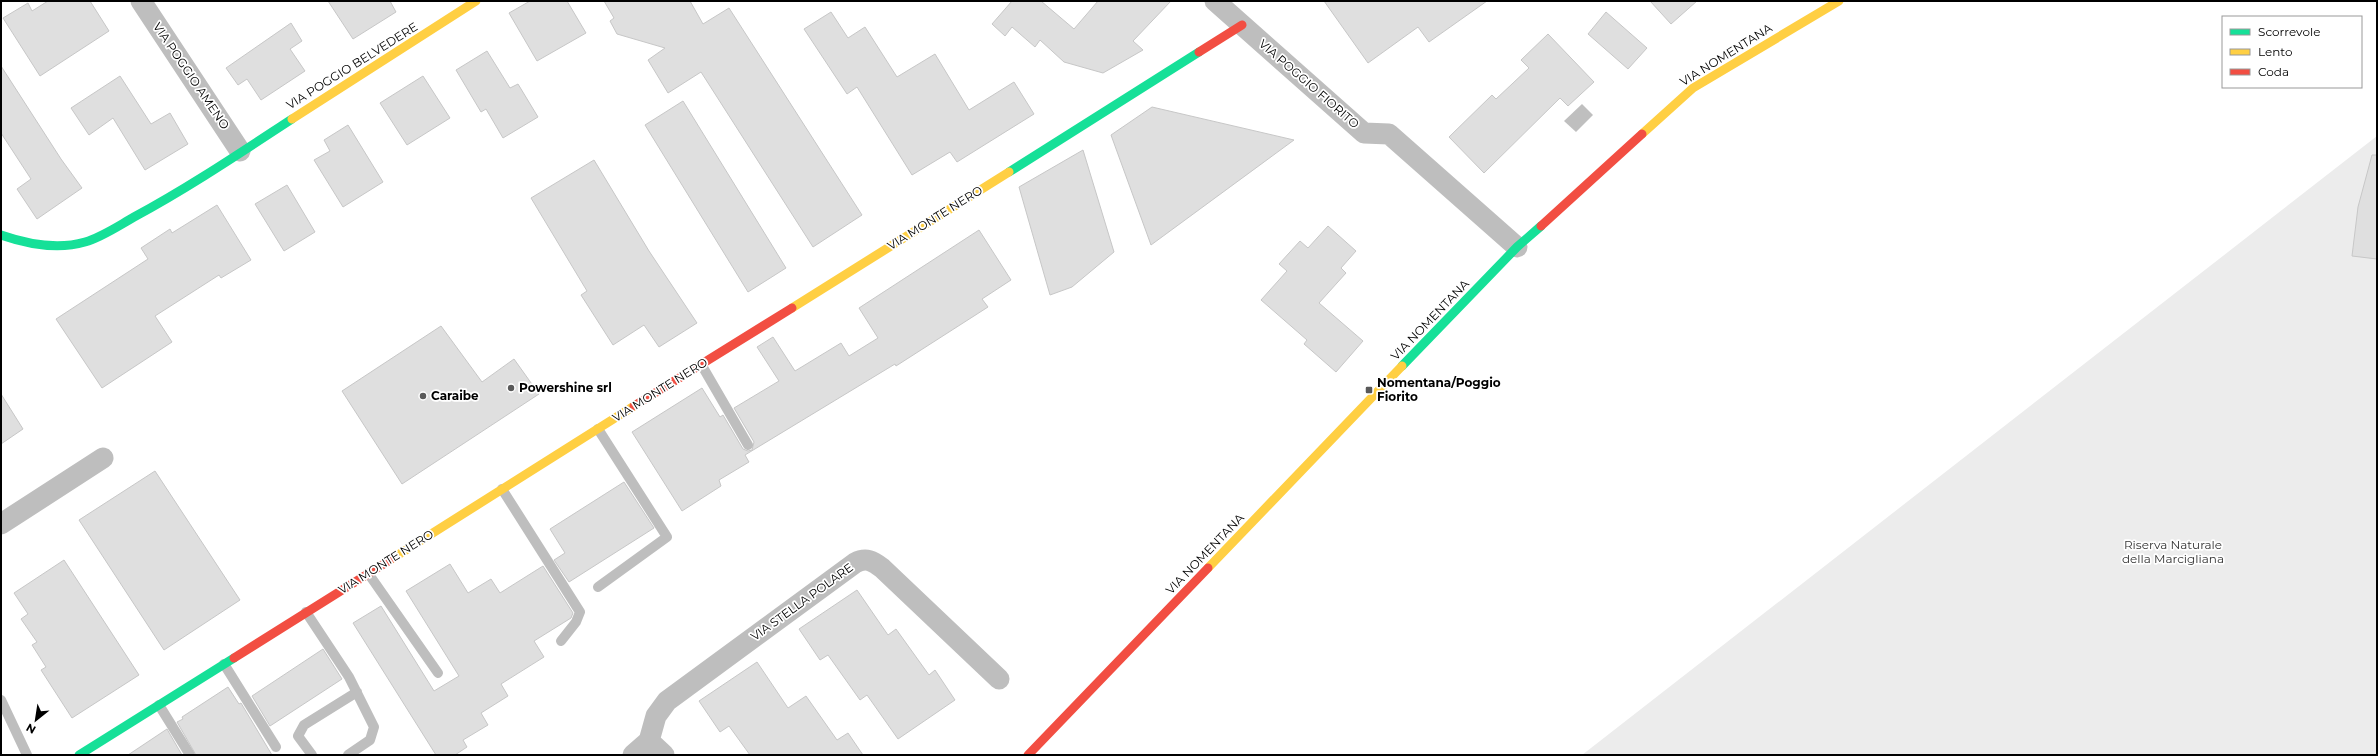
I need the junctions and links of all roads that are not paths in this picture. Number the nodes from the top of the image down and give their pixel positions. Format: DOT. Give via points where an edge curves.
graph roads {
  1 [pos="141,1"];
  2 [pos="476,1"];
  3 [pos="1215,1"];
  4 [pos="1838,1"];
  5 [pos="1242,25"];
  6 [pos="240,151"];
  7 [pos="1,235"];
  8 [pos="1517,247"];
  9 [pos="700,364"];
  10 [pos="598,429"];
  11 [pos="748,445"];
  12 [pos="103,458"];
  13 [pos="502,489"];
  14 [pos="1,524"];
  15 [pos="368,573"];
  16 [pos="598,587"];
  17 [pos="306,612"];
  18 [pos="561,641"];
  19 [pos="224,664"];
  20 [pos="438,673"];
  21 [pos="999,680"];
  22 [pos="357,692"];
  23 [pos="1,700"];
  24 [pos="159,705"];
  25 [pos="276,746"];
  26 [pos="656,748"];
  27 [pos="27,755"];
  28 [pos="78,755"];
  29 [pos="190,755"];
  30 [pos="312,755"];
  31 [pos="348,755"];
  32 [pos="633,755"];
  33 [pos="1028,755"];
  1 -- 6 [label="street, VIA POGGIO AMENO"];
  2 -- 6 [label="street, VIA POGGIO BELVEDERE"];
  3 -- 5 [label="street, VIA POGGIO FIORITO"];
  4 -- 8 [label="street, VIA NOMENTANA" via="1693,88"];
  5 -- 8 [label="street, VIA POGGIO FIORITO" via="1364,132 1389,134"];
  5 -- 9 [label="street, VIA MONTE NERO"];
  6 -- 7 [label="street, VIA POGGIO BELVEDERE" via="166,200 84,242 48,245"];
  8 -- 33 [label="street, VIA NOMENTANA"];
  9 -- 10 [label="street, VIA MONTE NERO"];
  9 -- 11 [label="lane"];
  10 -- 13 [label="street, VIA MONTE NERO"];
  10 -- 16 [label="lane" via="667,537"];
  12 -- 14 [label="street"];
  13 -- 15 [label="street, VIA MONTE NERO"];
  13 -- 18 [label="lane" via="580,612 576,622"];
  15 -- 17 [label="street, VIA MONTE NERO"];
  15 -- 20 [label="lane"];
  17 -- 19 [label="street, VIA MONTE NERO"];
  17 -- 22 [label="lane"];
  19 -- 24 [label="street, VIA MONTE NERO"];
  19 -- 25 [label="lane"];
  21 -- 26 [label="street, VIA STELLA POLARE" via="882,568 872,561 863,560 855,563 667,701 656,716"];
  22 -- 30 [label="lane" via="304,725 298,736"];
  22 -- 31 [label="lane" via="374,726 370,740"];
  23 -- 27 [label="lane"];
  24 -- 28 [label="street, VIA MONTE NERO"];
  24 -- 29 [label="lane"];
  26 -- 32 [label="street, VIA STELLA POLARE"];
}
